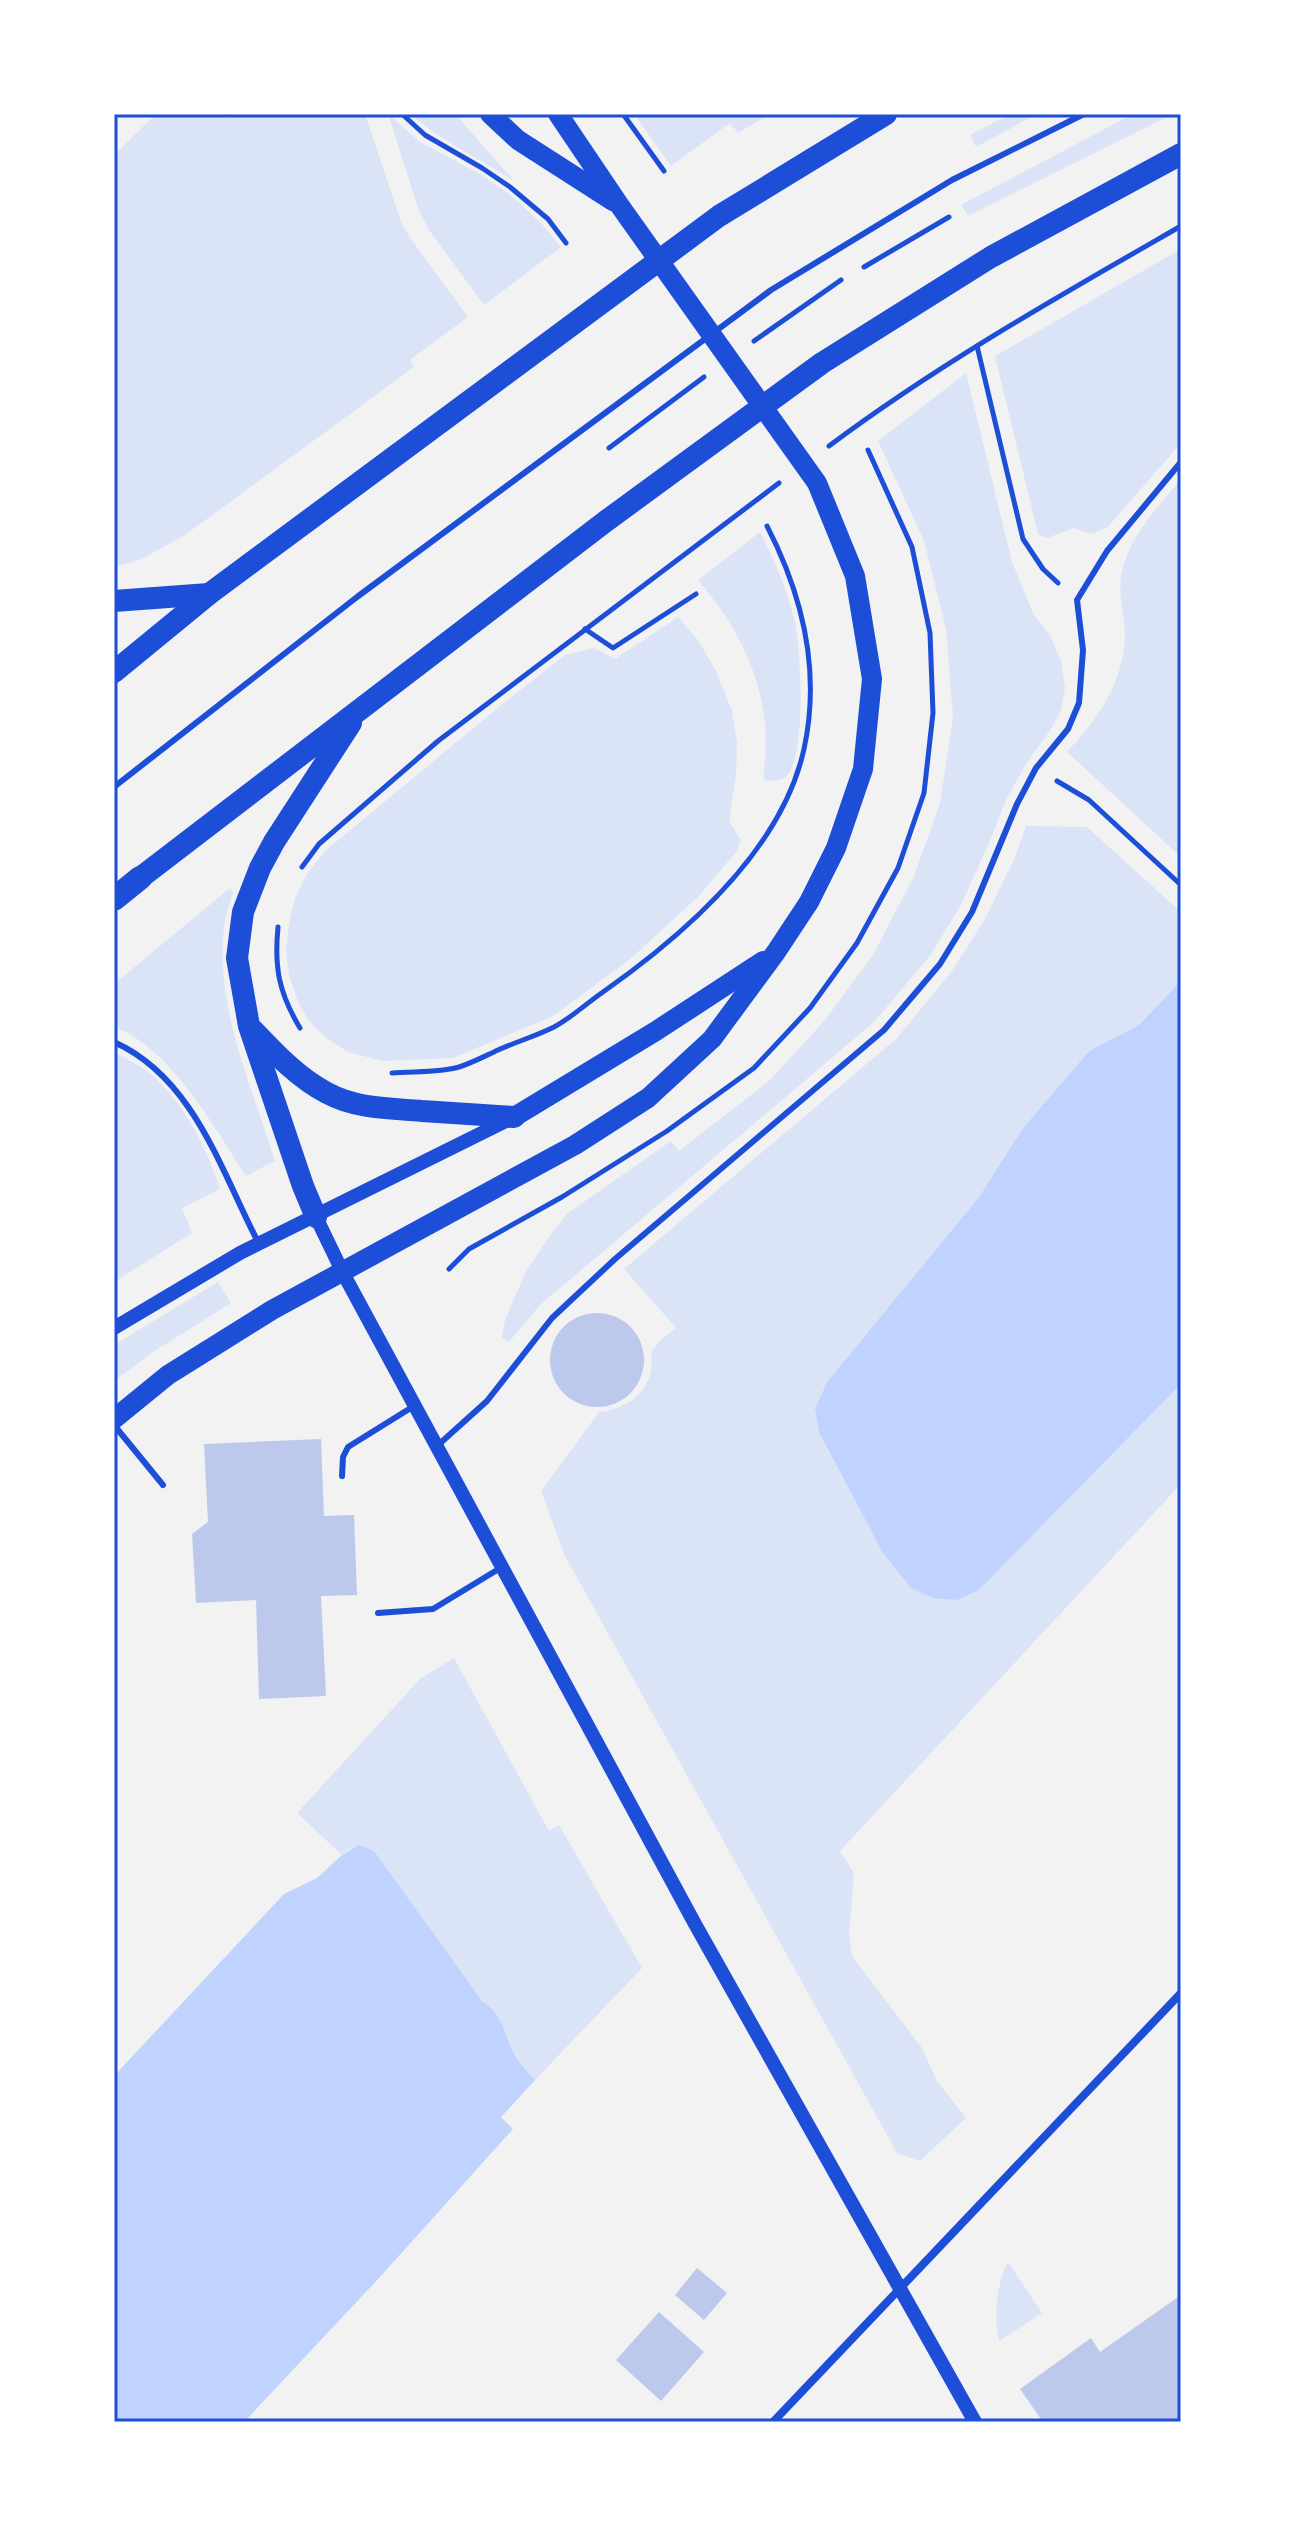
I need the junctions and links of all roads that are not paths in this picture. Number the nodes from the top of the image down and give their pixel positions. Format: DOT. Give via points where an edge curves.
graph roads {
  1 [pos="490,114"];
  2 [pos="558,114"];
  3 [pos="886,114"];
  4 [pos="1084,114"];
  5 [pos="1181,154"];
  6 [pos="620,206"];
  7 [pos="1181,462"];
  8 [pos="209,594"];
  9 [pos="114,601"];
  10 [pos="114,672"];
  11 [pos="360,708"];
  12 [pos="114,787"];
  13 [pos="140,878"];
  14 [pos="114,899"];
  15 [pos="776,952"];
  16 [pos="249,1026"];
  17 [pos="114,1042"];
  18 [pos="514,1117"];
  19 [pos="316,1217"];
  20 [pos="259,1244"];
  21 [pos="343,1273"];
  22 [pos="114,1328"];
  23 [pos="415,1406"];
  24 [pos="114,1422"];
  25 [pos="437,1446"];
  26 [pos="342,1476"];
  27 [pos="163,1485"];
  28 [pos="502,1566"];
  29 [pos="378,1613"];
  30 [pos="1181,1993"];
  31 [pos="900,2287"];
  32 [pos="773,2422"];
  33 [pos="975,2422"];
  1 -- 6 [label="main road" via="518,140"];
  2 -- 6 [label="main road"];
  3 -- 8 [label="highway" via="719,216"];
  4 -- 12 [label="lane" via="952,180 771,290 357,597"];
  5 -- 11 [label="highway" via="991,257 822,363"];
  6 -- 15 [label="main road" via="817,483 855,576 872,679 863,769 836,848"];
  7 -- 25 [label="lane" via="1107,551 1077,600 1083,650 1079,703 1068,729 1036,768 972,912 940,964 884,1030 552,1318 487,1401"];
  8 -- 9 [label="highway"];
  8 -- 10 [label="highway"];
  11 -- 13 [label="highway"];
  11 -- 16 [label="highway" via="274,842 248,894 237,958"];
  13 -- 14 [label="highway"];
  15 -- 18 [label="main road"];
  15 -- 21 [label="main road" via="712,1039 648,1098 575,1145"];
  16 -- 18 [label="highway" via="306,1079 348,1102"];
  16 -- 19 [label="highway"];
  17 -- 20 [label="lane" via="152,1065 179,1094 203,1130"];
  18 -- 19 [label="street"];
  19 -- 20 [label="street"];
  19 -- 21 [label="street"];
  20 -- 22 [label="street"];
  21 -- 23 [label="street"];
  21 -- 24 [label="main road" via="168,1375"];
  23 -- 25 [label="street"];
  23 -- 26 [label="lane" via="348,1447"];
  24 -- 27 [label="lane"];
  25 -- 28 [label="street"];
  28 -- 29 [label="lane" via="433,1609"];
  28 -- 31 [label="street" via="695,1924"];
  30 -- 31 [label="street"];
  31 -- 32 [label="street"];
  31 -- 33 [label="street"];
}
